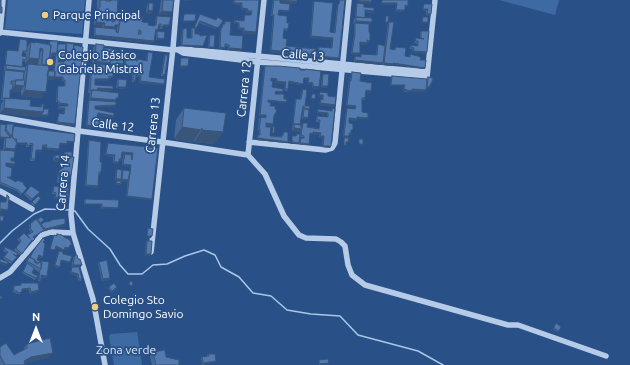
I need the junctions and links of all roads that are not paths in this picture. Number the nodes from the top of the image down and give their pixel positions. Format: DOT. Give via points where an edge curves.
graph roads {
  1 [pos="3,0"];
  2 [pos="89,0"];
  3 [pos="177,0"];
  4 [pos="264,0"];
  5 [pos="349,0"];
  6 [pos="435,0"];
  7 [pos="0,32"];
  8 [pos="86,41"];
  9 [pos="176,50"];
  10 [pos="258,59"];
  11 [pos="343,67"];
  12 [pos="0,117"];
  13 [pos="79,131"];
  14 [pos="162,142"];
  15 [pos="249,142"];
  16 [pos="248,155"];
  17 [pos="0,191"];
  18 [pos="32,209"];
  19 [pos="73,233"];
  20 [pos="151,252"];
  21 [pos="0,278"];
  22 [pos="606,356"];
  23 [pos="105,365"];
  1 -- 7 [label="street"];
  2 -- 8 [label="street, Carrera 14"];
  3 -- 9 [label="street, Carrera 13"];
  4 -- 10 [label="street, Carrera 12"];
  5 -- 11 [label="street"];
  6 -- 11 [label="street, Calle 13" via="427,75"];
  7 -- 8 [label="street, Calle 13"];
  8 -- 9 [label="street, Calle 13"];
  8 -- 13 [label="street, Carrera 14"];
  9 -- 10 [label="street, Calle 13" via="183,53"];
  9 -- 14 [label="street, Carrera 13"];
  10 -- 11 [label="street, Calle 13"];
  10 -- 15 [label="street, Carrera 12"];
  11 -- 15 [label="street" via="335,143 332,148 325,150"];
  12 -- 13 [label="street, Calle 12"];
  13 -- 14 [label="street, Calle 12"];
  13 -- 19 [label="street, Carrera 14" via="71,214"];
  14 -- 16 [label="street, Calle 12"];
  14 -- 20 [label="street, Carrera 13"];
  15 -- 16 [label="street, Carrera 12"];
  16 -- 22 [label="street" via="265,174 284,216 299,235 306,238 336,239 341,242 345,246 352,274 365,285 508,325 518,325"];
  17 -- 18 [label="street"];
  19 -- 21 [label="street" via="51,232 42,235 10,272"];
  19 -- 23 [label="street, Carrera 14" via="92,299"];
}
